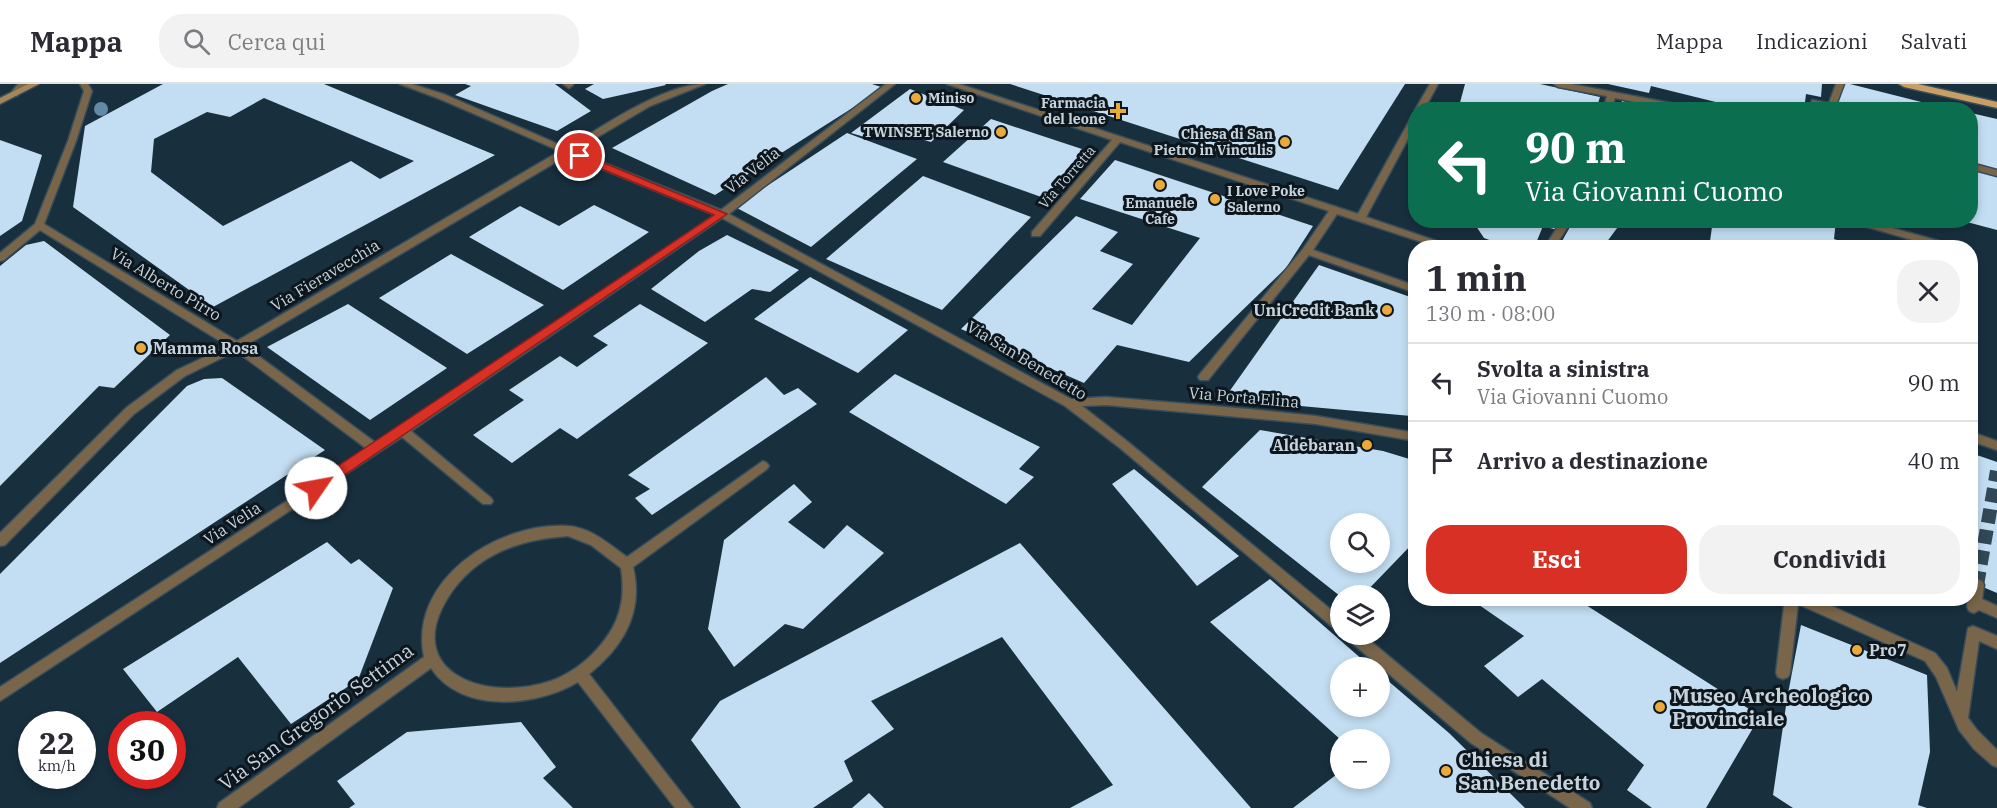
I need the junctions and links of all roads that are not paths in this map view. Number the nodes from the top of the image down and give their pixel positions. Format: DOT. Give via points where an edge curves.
graph roads {
  1 [pos="23,84"];
  2 [pos="35,84"];
  3 [pos="84,84"];
  4 [pos="404,84"];
  5 [pos="701,84"];
  6 [pos="891,84"];
  7 [pos="951,84"];
  8 [pos="1434,84"];
  9 [pos="1558,84"];
  10 [pos="1840,84"];
  11 [pos="1904,84"];
  12 [pos="14,94"];
  13 [pos="1611,96"];
  14 [pos="0,101"];
  15 [pos="1424,102"];
  16 [pos="1609,102"];
  17 [pos="1650,102"];
  18 [pos="1833,102"];
  19 [pos="1997,105"];
  20 [pos="1408,131"];
  21 [pos="1118,139"];
  22 [pos="569,151"];
  23 [pos="1978,168"];
  24 [pos="1997,173"];
  25 [pos="1330,207"];
  26 [pos="722,214"];
  27 [pos="1361,217"];
  28 [pos="39,225"];
  29 [pos="1881,228"];
  30 [pos="1036,234"];
  31 [pos="1429,240"];
  32 [pos="1924,240"];
  33 [pos="1307,250"];
  34 [pos="0,258"];
  35 [pos="1408,287"];
  36 [pos="237,346"];
  37 [pos="1204,377"];
  38 [pos="1069,403"];
  39 [pos="402,431"];
  40 [pos="1408,436"];
  41 [pos="1978,439"];
  42 [pos="1997,446"];
  43 [pos="375,449"];
  44 [pos="763,466"];
  45 [pos="486,501"];
  46 [pos="0,541"];
  47 [pos="626,565"];
  48 [pos="1791,606"];
  49 [pos="1817,606"];
  50 [pos="1977,606"];
  51 [pos="1997,612"];
  52 [pos="1330,617"];
  53 [pos="1997,643"];
  54 [pos="1364,645"];
  55 [pos="432,659"];
  56 [pos="1783,673"];
  57 [pos="580,674"];
  58 [pos="0,694"];
  59 [pos="1961,719"];
  60 [pos="1997,760"];
  61 [pos="225,808"];
  62 [pos="685,808"];
  63 [pos="1584,808"];
  1 -- 12 [label="street"];
  2 -- 12 [label="main road"];
  3 -- 28 [label="street" via="88,91"];
  4 -- 22 [label="street, Via San Benedetto" via="443,96"];
  5 -- 22 [label="street, Via Fieravecchia" via="647,104"];
  6 -- 26 [label="street, Via Velia"];
  7 -- 21 [label="street"];
  8 -- 15 [label="street"];
  9 -- 13 [label="street"];
  10 -- 18 [label="street"];
  11 -- 19 [label="main road"];
  12 -- 14 [label="main road"];
  13 -- 16 [label="street"];
  13 -- 17 [label="street"];
  20 -- 27 [label="street"];
  21 -- 25 [label="street"];
  21 -- 30 [label="street, Via Torretta"];
  22 -- 26 [label="street, Via San Benedetto"];
  22 -- 36 [label="street, Via Fieravecchia"];
  23 -- 24 [label="street"];
  25 -- 27 [label="street"];
  25 -- 33 [label="street"];
  26 -- 38 [label="street, Via San Benedetto"];
  26 -- 39 [label="street, Via Velia"];
  27 -- 31 [label="street"];
  28 -- 34 [label="street"];
  28 -- 36 [label="street, Via Alberto Pirro"];
  29 -- 32 [label="street"];
  33 -- 35 [label="street"];
  33 -- 37 [label="street"];
  36 -- 43 [label="street, Via Alberto Pirro"];
  36 -- 46 [label="street, Via Fieravecchia" via="181,373 130,411"];
  38 -- 40 [label="street, Via Porta Elina" via="1106,401 1259,414"];
  38 -- 52 [label="street, Via San Benedetto"];
  39 -- 43 [label="street, Via Velia"];
  39 -- 45 [label="street"];
  41 -- 42 [label="street"];
  43 -- 58 [label="street, Via Velia"];
  44 -- 47 [label="street"];
  47 -- 55 [label="street" via="591,536 568,531 515,538 488,550 464,567 444,589 432,613 428,637"];
  47 -- 57 [label="street" via="632,589 627,617 611,644"];
  48 -- 56 [label="street"];
  49 -- 59 [label="street" via="1930,657 1937,664"];
  50 -- 51 [label="street"];
  53 -- 59 [label="street" via="1973,632"];
  54 -- 63 [label="street" via="1476,738"];
  55 -- 57 [label="street" via="450,681 478,694 513,696"];
  55 -- 61 [label="street, Via San Gregorio Settima"];
  57 -- 62 [label="street"];
  59 -- 60 [label="street"];
}
